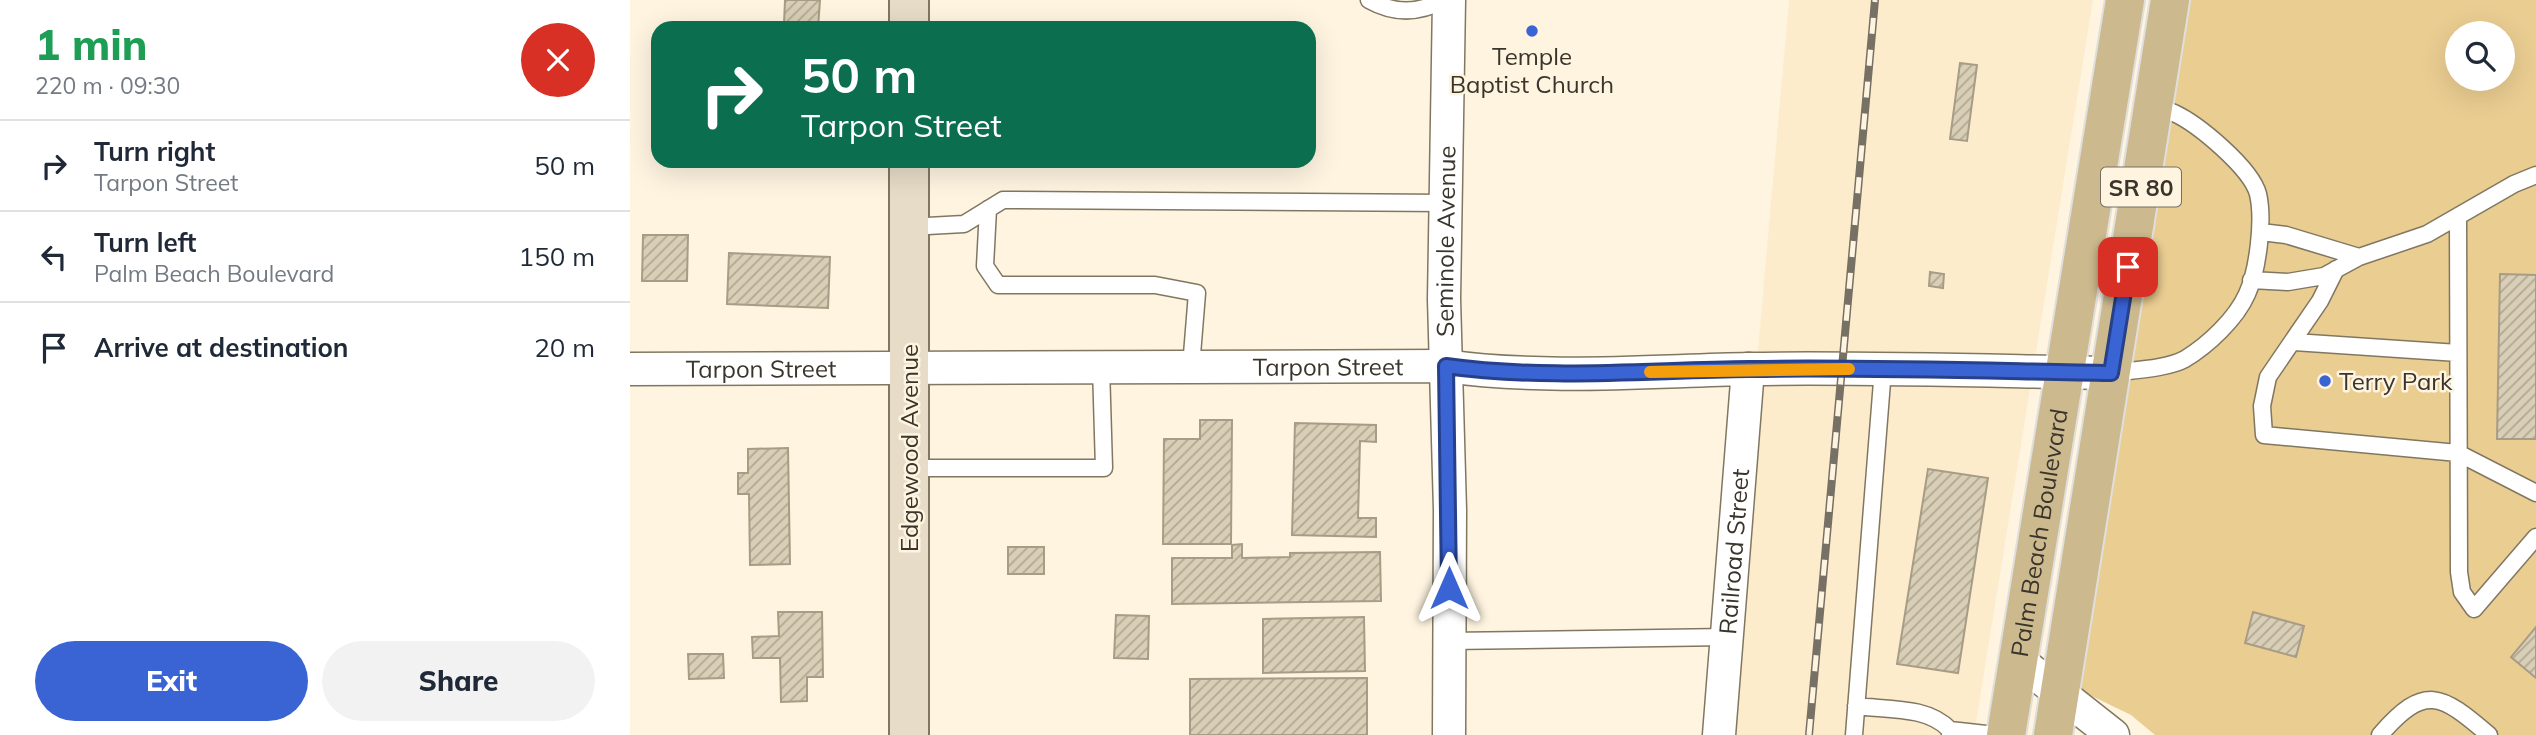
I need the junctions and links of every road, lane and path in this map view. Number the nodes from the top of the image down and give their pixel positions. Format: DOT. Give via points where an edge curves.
graph roads {
  1 [pos="909,0"];
  2 [pos="1368,0"];
  3 [pos="1446,0"];
  4 [pos="2125,0"];
  5 [pos="2170,0"];
  6 [pos="909,21"];
  7 [pos="2154,107"];
  8 [pos="909,168"];
  9 [pos="2536,175"];
  10 [pos="1446,203"];
  11 [pos="988,209"];
  12 [pos="2458,216"];
  13 [pos="909,227"];
  14 [pos="2261,232"];
  15 [pos="2359,257"];
  16 [pos="2336,269"];
  17 [pos="2251,280"];
  18 [pos="2294,342"];
  19 [pos="2458,353"];
  20 [pos="1446,366"];
  21 [pos="909,367"];
  22 [pos="1101,367"];
  23 [pos="1191,367"];
  24 [pos="630,369"];
  25 [pos="1748,369"];
  26 [pos="1883,369"];
  27 [pos="2065,372"];
  28 [pos="2111,373"];
  29 [pos="2458,453"];
  30 [pos="909,468"];
  31 [pos="2536,493"];
  32 [pos="2536,537"];
  33 [pos="1727,637"];
  34 [pos="1448,641"];
  35 [pos="2018,660"];
  36 [pos="2060,693"];
  37 [pos="1856,706"];
  38 [pos="1950,733"];
  39 [pos="909,735"];
  40 [pos="1449,735"];
  41 [pos="1719,735"];
  42 [pos="1854,735"];
  43 [pos="1995,735"];
  44 [pos="2006,735"];
  45 [pos="2053,735"];
  46 [pos="2113,735"];
  47 [pos="2380,735"];
  48 [pos="2489,735"];
  1 -- 6 [label="street"];
  2 -- 3 [label="lane" via="1406,12"];
  3 -- 10 [label="street, Seminole Avenue"];
  4 -- 27 [label="main road, Palm Beach Boulevard / SR 80"];
  5 -- 7 [label="main road, Palm Beach Boulevard / SR 80"];
  7 -- 14 [label="lane" via="2200,129 2240,166 2258,192"];
  7 -- 28 [label="main road, Palm Beach Boulevard / SR 80"];
  8 -- 13 [label="street, Edgewood Avenue"];
  9 -- 12 [label="lane"];
  10 -- 11 [label="lane" via="1003,200"];
  10 -- 20 [label="street, Seminole Avenue"];
  11 -- 13 [label="lane" via="964,224"];
  11 -- 23 [label="lane" via="985,266 998,285 1155,285 1197,293"];
  12 -- 15 [label="lane" via="2427,234"];
  12 -- 19 [label="lane"];
  13 -- 21 [label="street, Edgewood Avenue"];
  14 -- 15 [label="lane" via="2287,235"];
  14 -- 17 [label="lane"];
  15 -- 16 [label="lane"];
  16 -- 17 [label="lane" via="2324,276 2288,282"];
  16 -- 18 [label="lane"];
  17 -- 28 [label="lane" via="2235,314 2183,360"];
  18 -- 19 [label="lane"];
  18 -- 29 [label="lane" via="2268,377 2262,406 2264,435"];
  19 -- 29 [label="lane"];
  20 -- 23 [label="street, Tarpon Street"];
  20 -- 25 [label="street, Tarpon Street" via="1494,373"];
  20 -- 34 [label="street, Seminole Avenue"];
  21 -- 22 [label="street, Tarpon Street"];
  21 -- 24 [label="street, Tarpon Street"];
  21 -- 30 [label="street, Edgewood Avenue"];
  22 -- 23 [label="street, Tarpon Street"];
  22 -- 30 [label="lane" via="1104,468"];
  25 -- 26 [label="street, Tarpon Street"];
  25 -- 33 [label="street, Railroad Street"];
  26 -- 27 [label="street, Tarpon Street"];
  26 -- 37 [label="lane"];
  27 -- 28 [label="street, Tarpon Street"];
  27 -- 35 [label="main road, Palm Beach Boulevard / SR 80"];
  28 -- 36 [label="main road, Palm Beach Boulevard / SR 80"];
  29 -- 31 [label="lane"];
  29 -- 32 [label="lane" via="2459,572 2462,592 2474,609"];
  30 -- 39 [label="street, Edgewood Avenue"];
  33 -- 34 [label="lane"];
  33 -- 41 [label="street, Railroad Street"];
  34 -- 40 [label="street, Seminole Avenue"];
  35 -- 36 [label="street"];
  35 -- 44 [label="main road, Palm Beach Boulevard / SR 80"];
  36 -- 45 [label="main road, Palm Beach Boulevard / SR 80"];
  36 -- 46 [label="street"];
  37 -- 38 [label="lane" via="1930,715 1942,721"];
  37 -- 42 [label="lane"];
  38 -- 43 [label="lane"];
  47 -- 48 [label="lane" via="2412,704 2429,699 2443,701"];
}
